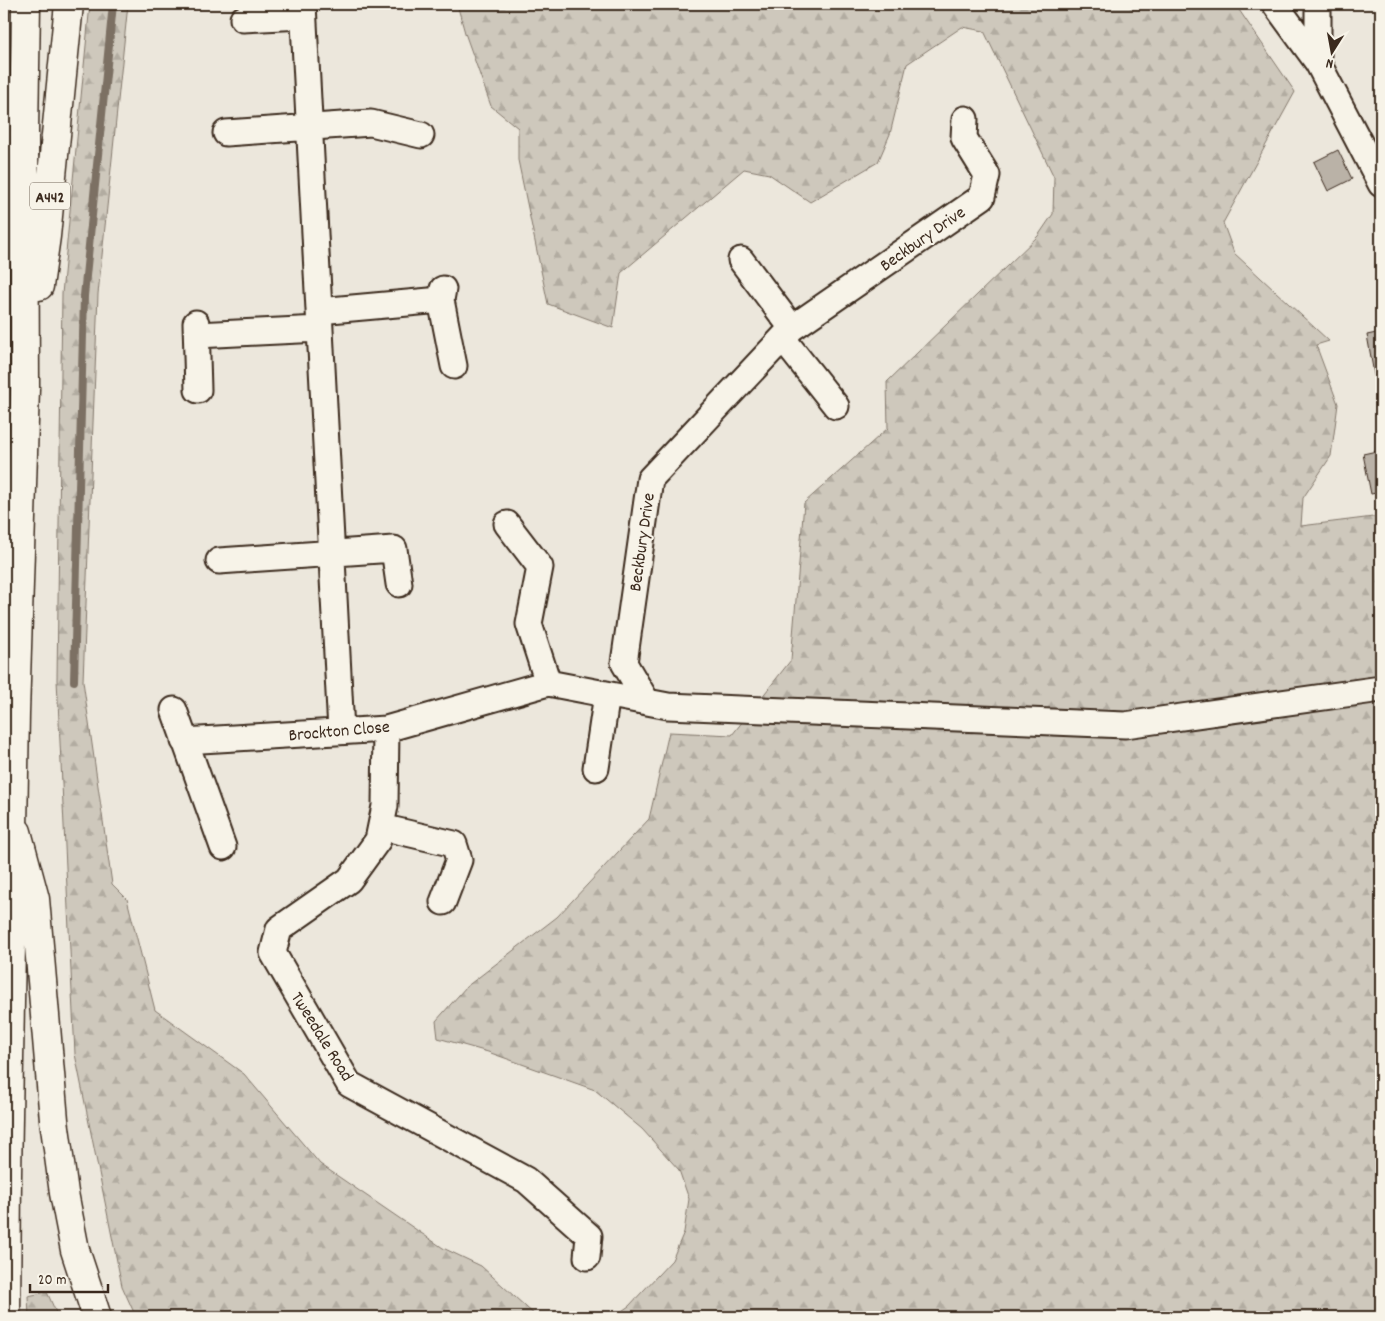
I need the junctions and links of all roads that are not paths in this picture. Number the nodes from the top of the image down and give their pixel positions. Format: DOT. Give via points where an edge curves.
graph roads {
  1 [pos="26,4"];
  2 [pos="69,4"];
  3 [pos="1275,4"];
  4 [pos="1318,4"];
  5 [pos="303,10"];
  6 [pos="243,19"];
  7 [pos="1318,63"];
  8 [pos="965,119"];
  9 [pos="309,127"];
  10 [pos="226,133"];
  11 [pos="421,135"];
  12 [pos="1381,184"];
  13 [pos="741,260"];
  14 [pos="319,320"];
  15 [pos="787,334"];
  16 [pos="454,366"];
  17 [pos="25,388"];
  18 [pos="198,390"];
  19 [pos="836,406"];
  20 [pos="507,524"];
  21 [pos="332,553"];
  22 [pos="219,561"];
  23 [pos="399,584"];
  24 [pos="548,682"];
  25 [pos="1381,688"];
  26 [pos="607,694"];
  27 [pos="647,702"];
  28 [pos="174,710"];
  29 [pos="386,729"];
  30 [pos="341,731"];
  31 [pos="184,741"];
  32 [pos="596,768"];
  33 [pos="14,823"];
  34 [pos="381,827"];
  35 [pos="223,847"];
  36 [pos="443,902"];
  37 [pos="587,1257"];
  38 [pos="6,1317"];
  39 [pos="97,1317"];
  1 -- 17 [label="main road, A442"];
  2 -- 17 [label="main road, A442" via="46,236"];
  3 -- 7 [label="street"];
  4 -- 7 [label="street"];
  5 -- 6 [label="street"];
  5 -- 9 [label="street"];
  7 -- 12 [label="street"];
  8 -- 15 [label="street, Beckbury Drive" via="964,138 987,175 982,197"];
  9 -- 10 [label="street"];
  9 -- 11 [label="street" via="371,122"];
  9 -- 14 [label="street"];
  13 -- 15 [label="street"];
  14 -- 16 [label="street" via="442,295"];
  14 -- 18 [label="street" via="196,329"];
  14 -- 21 [label="street"];
  15 -- 19 [label="street"];
  15 -- 27 [label="street, Beckbury Drive" via="650,479 624,663"];
  17 -- 33 [label="main road, A442"];
  20 -- 24 [label="street" via="540,567 529,624"];
  21 -- 22 [label="street"];
  21 -- 23 [label="street" via="394,549"];
  21 -- 30 [label="street"];
  24 -- 26 [label="street"];
  24 -- 29 [label="street, Brockton Close"];
  25 -- 27 [label="street" via="1125,725 678,706"];
  26 -- 27 [label="street"];
  26 -- 32 [label="street"];
  28 -- 31 [label="street"];
  29 -- 30 [label="street, Brockton Close"];
  29 -- 34 [label="street, Tweedale Road" via="385,806"];
  30 -- 31 [label="street, Brockton Close"];
  31 -- 35 [label="street"];
  33 -- 38 [label="main road, A442"];
  33 -- 39 [label="main road" via="35,899 54,1120 68,1212 75,1250"];
  34 -- 36 [label="street" via="454,844 459,860"];
  34 -- 37 [label="street, Tweedale Road" via="378,840 349,880 279,929 272,953 349,1084 526,1180 589,1236"];
}
